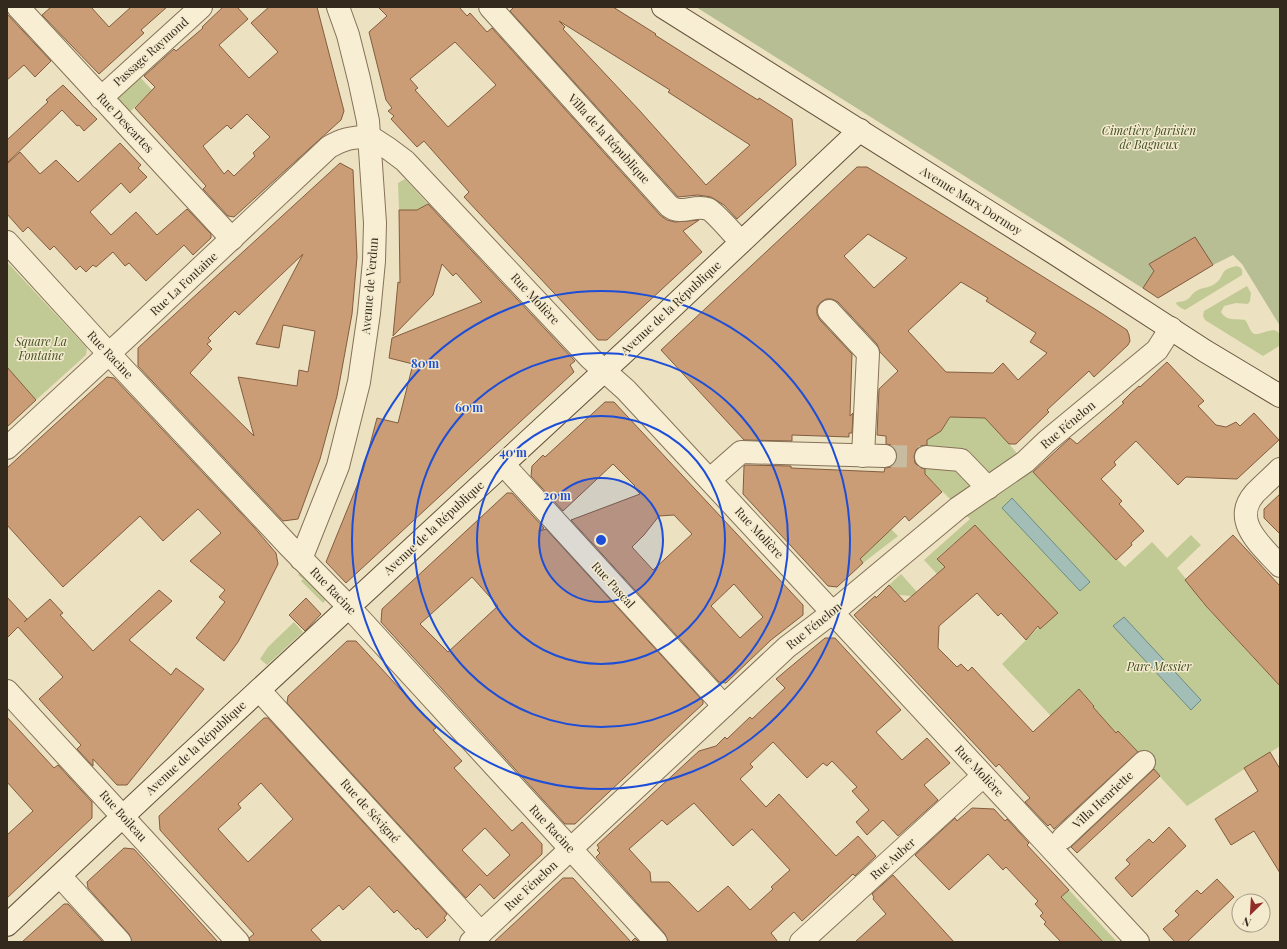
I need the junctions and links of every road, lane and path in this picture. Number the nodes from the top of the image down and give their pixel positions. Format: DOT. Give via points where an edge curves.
graph roads {
  1 [pos="18,7"];
  2 [pos="201,7"];
  3 [pos="338,7"];
  4 [pos="490,7"];
  5 [pos="662,7"];
  6 [pos="101,98"];
  7 [pos="860,130"];
  8 [pos="369,136"];
  9 [pos="232,239"];
  10 [pos="7,242"];
  11 [pos="741,242"];
  12 [pos="828,311"];
  13 [pos="1171,328"];
  14 [pos="109,354"];
  15 [pos="604,371"];
  16 [pos="1280,396"];
  17 [pos="7,448"];
  18 [pos="864,456"];
  19 [pos="885,456"];
  20 [pos="926,458"];
  21 [pos="503,464"];
  22 [pos="1280,469"];
  23 [pos="715,476"];
  24 [pos="988,488"];
  25 [pos="302,559"];
  26 [pos="1280,566"];
  27 [pos="349,607"];
  28 [pos="832,613"];
  29 [pos="259,690"];
  30 [pos="7,691"];
  31 [pos="724,706"];
  32 [pos="1144,762"];
  33 [pos="983,776"];
  34 [pos="123,817"];
  35 [pos="1063,838"];
  36 [pos="570,849"];
  37 [pos="60,876"];
  38 [pos="7,925"];
  39 [pos="476,937"];
  40 [pos="120,942"];
  41 [pos="238,942"];
  42 [pos="656,942"];
  43 [pos="801,942"];
  44 [pos="1138,942"];
  1 -- 6 [label="street, Rue Descartes"];
  2 -- 6 [label="street, Passage Raymond"];
  3 -- 8 [label="street, Avenue de Verdun" via="359,79"];
  4 -- 11 [label="street, Villa de la République" via="669,206 677,210 711,210"];
  5 -- 7 [label="street, Avenue Marx Dormoy"];
  6 -- 9 [label="street, Rue Descartes"];
  7 -- 11 [label="street, Avenue de la République"];
  7 -- 13 [label="street, Avenue Marx Dormoy"];
  8 -- 9 [label="street, Rue La Fontaine" via="340,140 329,147"];
  8 -- 15 [label="street, Rue Molière" via="405,161"];
  8 -- 25 [label="street, Avenue de Verdun" via="375,223 374,261 359,382 338,466"];
  9 -- 14 [label="street, Rue La Fontaine"];
  10 -- 14 [label="street, Rue Racine"];
  11 -- 15 [label="street, Avenue de la République"];
  12 -- 18 [label="street" via="868,353"];
  13 -- 16 [label="street, Avenue Marx Dormoy"];
  13 -- 24 [label="street, Rue Fénelon" via="1157,350 1024,462"];
  14 -- 17 [label="street, Rue La Fontaine"];
  14 -- 25 [label="street, Rue Racine"];
  15 -- 21 [label="street, Avenue de la République"];
  15 -- 28 [label="street, Rue Molière" via="626,390"];
  18 -- 19 [label="street"];
  18 -- 23 [label="street" via="741,452"];
  20 -- 24 [label="street" via="962,460"];
  21 -- 27 [label="street, Avenue de la République"];
  21 -- 31 [label="street, Rue Pascal"];
  22 -- 26 [label="street" via="1254,494 1246,517 1250,532"];
  24 -- 28 [label="street, Rue Fénelon" via="958,508"];
  25 -- 27 [label="street, Rue Racine"];
  27 -- 29 [label="street, Avenue de la République"];
  27 -- 36 [label="street, Rue Racine"];
  28 -- 31 [label="street, Rue Fénelon" via="787,647"];
  28 -- 33 [label="street, Rue Molière"];
  29 -- 34 [label="street, Avenue de la République"];
  29 -- 39 [label="street, Rue de Sévigné"];
  30 -- 34 [label="street, Rue Boileau"];
  31 -- 36 [label="street, Rue Fénelon"];
  32 -- 35 [label="street, Villa Henriette"];
  33 -- 43 [label="street, Rue Auber"];
  33 -- 44 [label="street, Rue Molière"];
  34 -- 37 [label="street, Avenue de la République"];
  34 -- 41 [label="street, Rue Boileau"];
  36 -- 39 [label="street, Rue Fénelon"];
  36 -- 42 [label="street, Rue Racine"];
  37 -- 38 [label="street, Avenue de la République"];
  37 -- 40 [label="street"];
}
